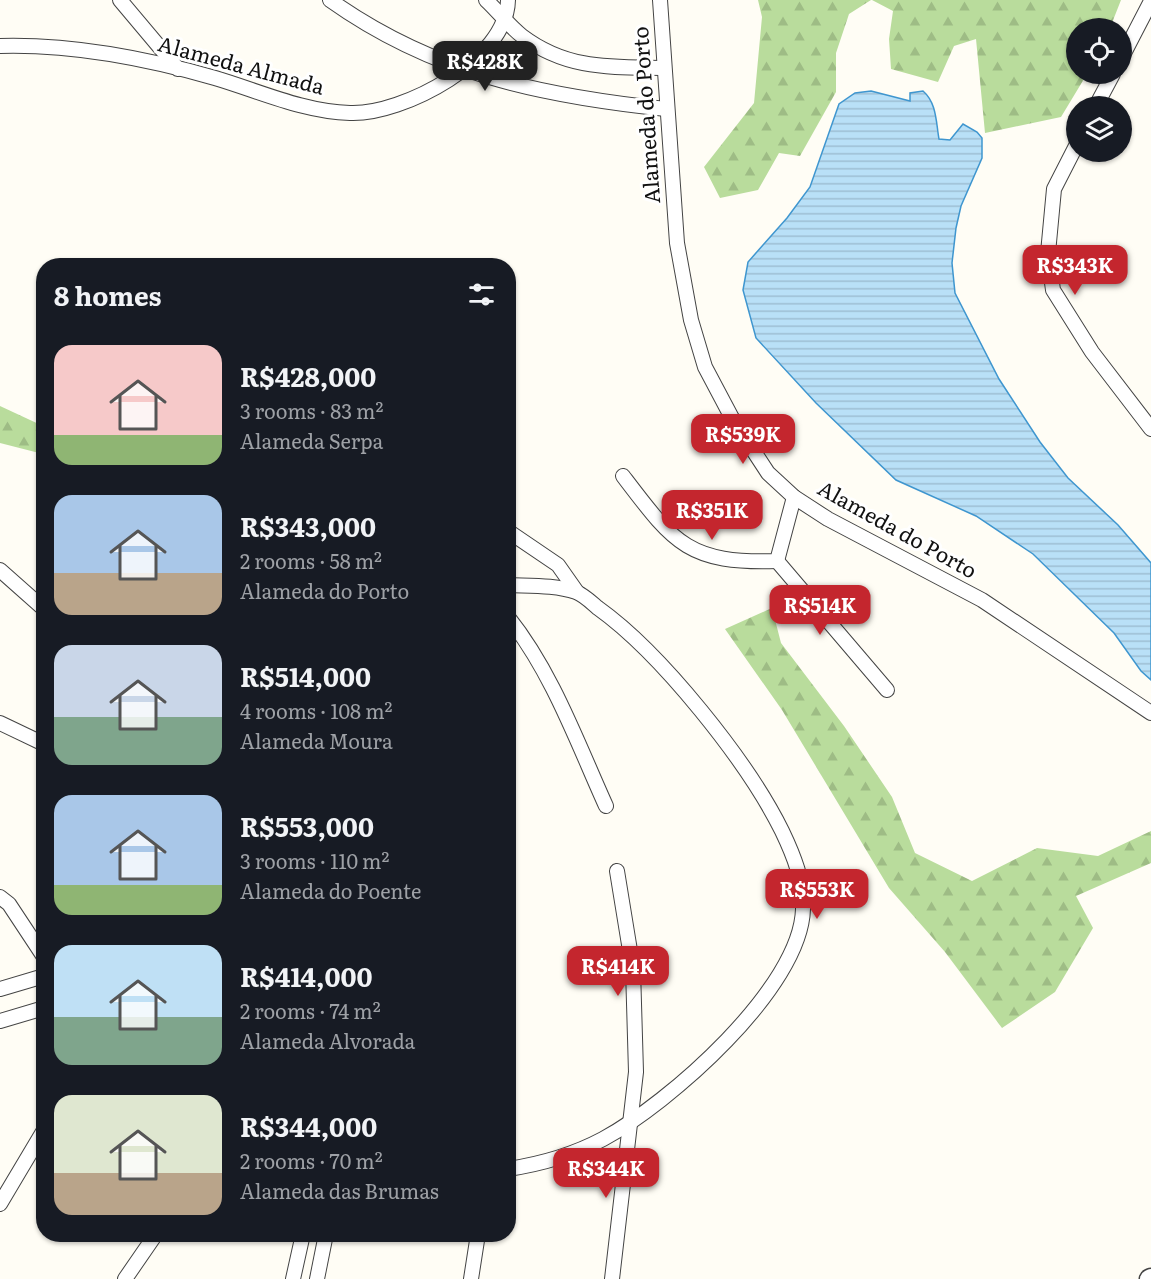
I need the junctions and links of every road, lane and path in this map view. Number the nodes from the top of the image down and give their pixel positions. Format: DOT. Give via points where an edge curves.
graph roads {
  1 [pos="120,0"];
  2 [pos="330,0"];
  3 [pos="486,0"];
  4 [pos="508,0"];
  5 [pos="660,0"];
  6 [pos="1151,1"];
  7 [pos="505,18"];
  8 [pos="1132,38"];
  9 [pos="0,46"];
  10 [pos="664,68"];
  11 [pos="178,69"];
  12 [pos="462,69"];
  13 [pos="666,109"];
  14 [pos="1068,162"];
  15 [pos="1151,429"];
  16 [pos="623,476"];
  17 [pos="794,497"];
  18 [pos="516,536"];
  19 [pos="777,561"];
  20 [pos="2,573"];
  21 [pos="516,586"];
  22 [pos="577,592"];
  23 [pos="36,602"];
  24 [pos="516,627"];
  25 [pos="887,690"];
  26 [pos="1151,713"];
  27 [pos="0,723"];
  28 [pos="36,740"];
  29 [pos="606,806"];
  30 [pos="617,871"];
  31 [pos="0,897"];
  32 [pos="36,945"];
  33 [pos="36,978"];
  34 [pos="0,989"];
  35 [pos="36,1010"];
  36 [pos="0,1021"];
  37 [pos="631,1123"];
  38 [pos="36,1143"];
  39 [pos="516,1168"];
  40 [pos="0,1204"];
  41 [pos="150,1242"];
  42 [pos="301,1242"];
  43 [pos="324,1242"];
  44 [pos="477,1242"];
  45 [pos="124,1279"];
  46 [pos="293,1279"];
  47 [pos="317,1279"];
  48 [pos="471,1279"];
  49 [pos="612,1279"];
  1 -- 11 [label="street"];
  2 -- 12 [label="street" via="359,21"];
  3 -- 7 [label="street"];
  4 -- 7 [label="street"];
  5 -- 10 [label="street, Alameda do Porto"];
  6 -- 8 [label="street"];
  7 -- 10 [label="street" via="543,50 586,66"];
  7 -- 12 [label="street, Alameda Almada" via="485,50"];
  9 -- 11 [label="street, Alameda Almada" via="42,45 111,54"];
  10 -- 13 [label="street, Alameda do Porto"];
  11 -- 12 [label="street, Alameda Almada" via="324,112 352,114 373,112 412,98"];
  12 -- 13 [label="street" via="588,101"];
  13 -- 17 [label="street, Alameda do Porto" via="677,243 691,320 705,368 768,473"];
  14 -- 15 [label="street" via="1054,189 1048,253 1053,290 1092,352"];
  16 -- 19 [label="street" via="669,533 693,549 712,558"];
  17 -- 19 [label="street"];
  17 -- 26 [label="street, Alameda do Porto" via="982,600"];
  18 -- 22 [label="street" via="558,565"];
  19 -- 25 [label="street"];
  20 -- 23 [label="street"];
  21 -- 22 [label="street"];
  22 -- 37 [label="street" via="613,618 663,666 739,762 781,829 802,885 803,912 795,942 775,981 697,1071"];
  24 -- 29 [label="street" via="547,679"];
  27 -- 28 [label="street"];
  30 -- 37 [label="street" via="633,969 636,1072"];
  31 -- 32 [label="street"];
  33 -- 34 [label="street"];
  35 -- 36 [label="street"];
  37 -- 39 [label="street" via="543,1164"];
  37 -- 49 [label="street"];
  38 -- 40 [label="street"];
  41 -- 45 [label="street"];
  42 -- 46 [label="street"];
  43 -- 47 [label="street"];
  44 -- 48 [label="street"];
}
